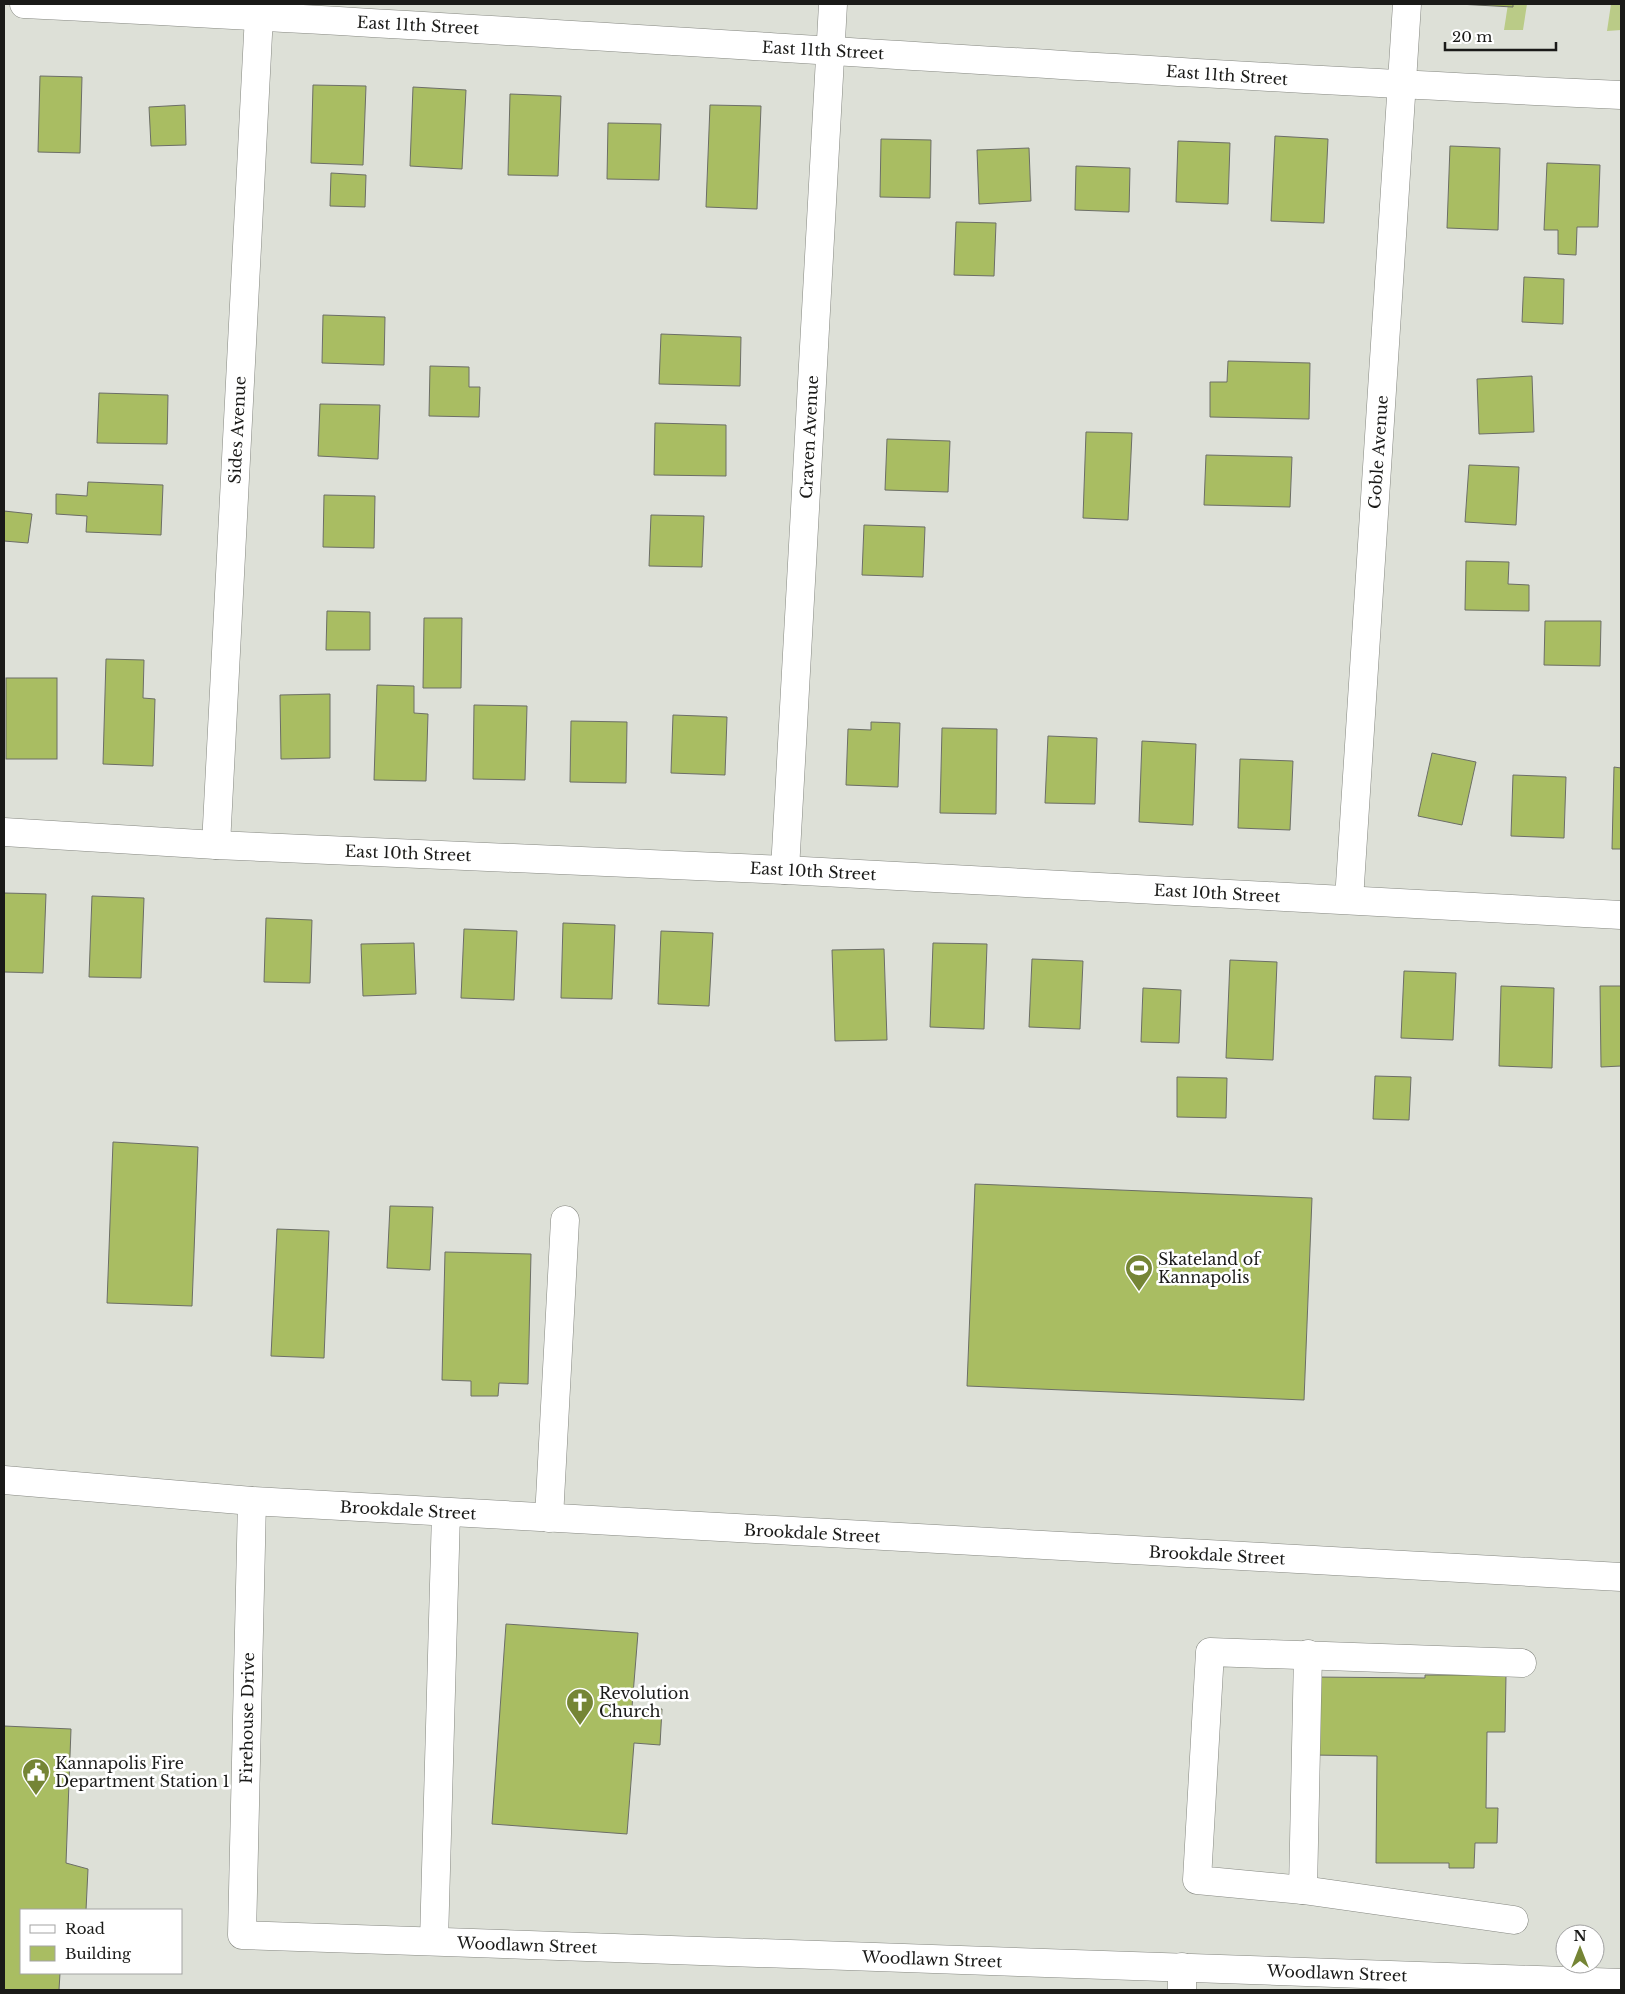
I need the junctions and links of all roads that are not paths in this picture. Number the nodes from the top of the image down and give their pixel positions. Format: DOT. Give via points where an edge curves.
graph roads {
  1 [pos="24,4"];
  2 [pos="833,4"];
  3 [pos="1407,4"];
  4 [pos="259,16"];
  5 [pos="830,50"];
  6 [pos="1403,85"];
  7 [pos="1621,95"];
  8 [pos="4,832"];
  9 [pos="216,845"];
  10 [pos="785,870"];
  11 [pos="1349,900"];
  12 [pos="1621,915"];
  13 [pos="565,1220"];
  14 [pos="4,1480"];
  15 [pos="252,1501"];
  16 [pos="446,1512"];
  17 [pos="549,1518"];
  18 [pos="1621,1577"];
  19 [pos="1308,1654"];
  20 [pos="1522,1663"];
  21 [pos="1302,1890"];
  22 [pos="1514,1920"];
  23 [pos="242,1935"];
  24 [pos="434,1941"];
  25 [pos="1182,1979"];
  26 [pos="1621,1983"];
  27 [pos="1580,1986"];
  1 -- 4 [label="street, East 11th Street"];
  2 -- 5 [label="street, Craven Avenue"];
  3 -- 6 [label="street, Goble Avenue"];
  4 -- 5 [label="street, East 11th Street"];
  4 -- 9 [label="street, Sides Avenue"];
  5 -- 6 [label="street, East 11th Street"];
  5 -- 10 [label="street, Craven Avenue"];
  6 -- 7 [label="street, East 11th Street"];
  6 -- 11 [label="street, Goble Avenue"];
  8 -- 9 [label="street, East 10th Street"];
  9 -- 10 [label="street, East 10th Street"];
  10 -- 11 [label="street, East 10th Street"];
  11 -- 12 [label="street, East 10th Street"];
  13 -- 17 [label="street"];
  14 -- 15 [label="street, Brookdale Street"];
  15 -- 16 [label="street, Brookdale Street"];
  15 -- 23 [label="street, Firehouse Drive"];
  16 -- 17 [label="street, Brookdale Street"];
  16 -- 24 [label="street"];
  17 -- 18 [label="street, Brookdale Street"];
  19 -- 20 [label="street"];
  19 -- 21 [label="street"];
  19 -- 21 [label="street" via="1210,1652 1197,1880"];
  21 -- 22 [label="street"];
  23 -- 24 [label="street, Woodlawn Street"];
  24 -- 25 [label="street, Woodlawn Street"];
  25 -- 27 [label="street, Woodlawn Street"];
  26 -- 27 [label="street, Woodlawn Street"];
}
